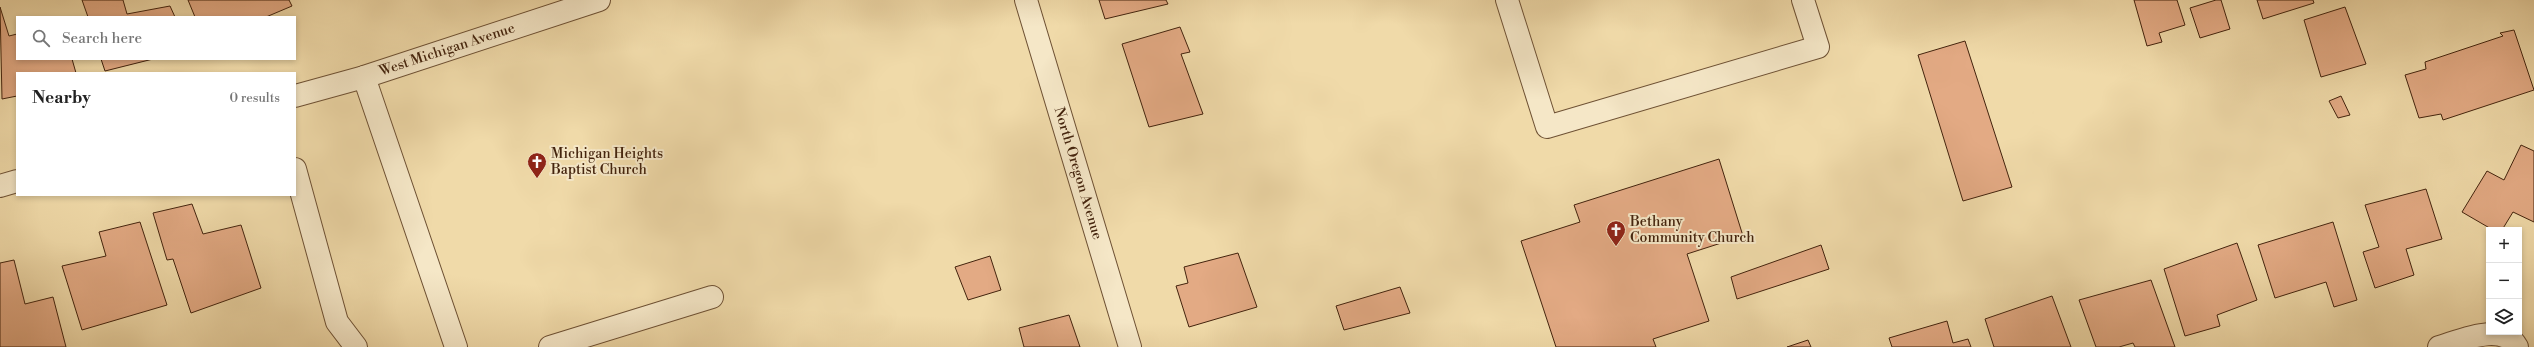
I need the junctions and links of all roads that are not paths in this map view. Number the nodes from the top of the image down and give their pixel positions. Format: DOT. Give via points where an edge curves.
graph roads {
  1 [pos="599,0"];
  2 [pos="1026,0"];
  3 [pos="1507,0"];
  4 [pos="1802,0"];
  5 [pos="364,77"];
  6 [pos="296,96"];
  7 [pos="296,173"];
  8 [pos="16,181"];
  9 [pos="0,186"];
  10 [pos="712,297"];
  11 [pos="2512,342"];
  12 [pos="356,347"];
  13 [pos="456,347"];
  14 [pos="550,347"];
  15 [pos="1130,347"];
  16 [pos="2439,347"];
  1 -- 5 [label="street, West Michigan Avenue"];
  2 -- 15 [label="street, North Oregon Avenue"];
  3 -- 4 [label="street" via="1547,127 1818,47"];
  5 -- 6 [label="street, West Michigan Avenue"];
  5 -- 13 [label="street"];
  7 -- 12 [label="street" via="337,322"];
  8 -- 9 [label="street"];
  10 -- 14 [label="street"];
  11 -- 16 [label="street" via="2493,333"];
}
